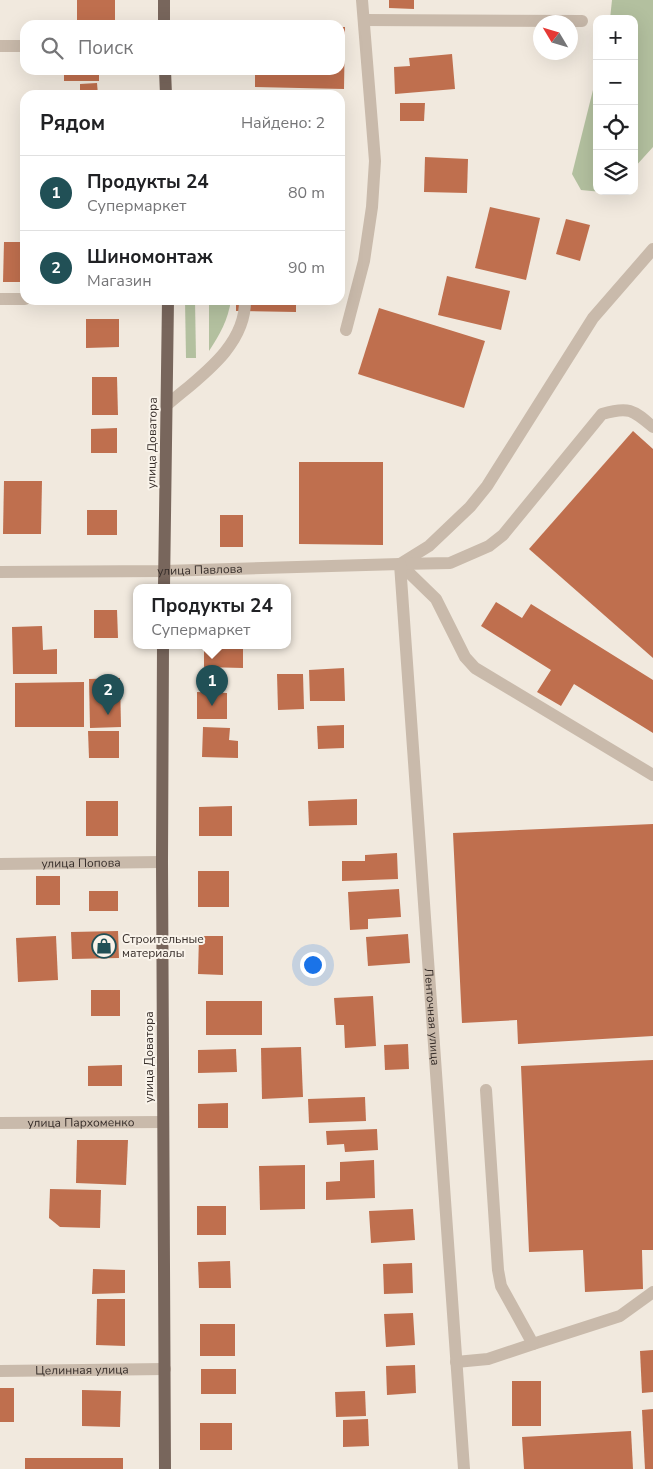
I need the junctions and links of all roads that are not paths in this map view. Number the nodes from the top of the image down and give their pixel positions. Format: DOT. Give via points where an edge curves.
graph roads {
  1 [pos="164,0"];
  2 [pos="362,0"];
  3 [pos="164,20"];
  4 [pos="364,20"];
  5 [pos="582,20"];
  6 [pos="0,46"];
  7 [pos="20,46"];
  8 [pos="165,75"];
  9 [pos="166,90"];
  10 [pos="653,249"];
  11 [pos="0,299"];
  12 [pos="20,299"];
  13 [pos="168,305"];
  14 [pos="245,305"];
  15 [pos="346,330"];
  16 [pos="167,405"];
  17 [pos="653,427"];
  18 [pos="400,564"];
  19 [pos="164,571"];
  20 [pos="0,572"];
  21 [pos="164,584"];
  22 [pos="163,649"];
  23 [pos="653,775"];
  24 [pos="162,862"];
  25 [pos="0,864"];
  26 [pos="486,1090"];
  27 [pos="163,1122"];
  28 [pos="0,1123"];
  29 [pos="653,1292"];
  30 [pos="533,1344"];
  31 [pos="456,1362"];
  32 [pos="165,1370"];
  33 [pos="0,1371"];
  34 [pos="165,1469"];
  35 [pos="464,1469"];
  1 -- 3 [label="main road"];
  2 -- 4 [label="street"];
  4 -- 5 [label="street"];
  4 -- 15 [label="street" via="374,160 372,207 364,261"];
  6 -- 7 [label="street"];
  8 -- 9 [label="main road"];
  10 -- 18 [label="street" via="593,318 487,486 429,546"];
  11 -- 12 [label="street"];
  13 -- 16 [label="main road, улица Доватора"];
  14 -- 16 [label="street" via="239,328 219,359"];
  16 -- 19 [label="main road, улица Доватора"];
  17 -- 18 [label="street, улица Павлова" via="635,412 619,409 602,414 503,535 488,546 450,563"];
  18 -- 19 [label="street, улица Павлова"];
  18 -- 23 [label="street" via="436,599 465,657 475,668"];
  18 -- 31 [label="street, Ленточная улица"];
  19 -- 20 [label="street, улица Павлова"];
  19 -- 21 [label="main road, улица Доватора"];
  22 -- 24 [label="main road, улица Доватора"];
  24 -- 25 [label="street, улица Попова"];
  24 -- 27 [label="main road, улица Доватора"];
  26 -- 30 [label="street" via="498,1270 501,1286"];
  27 -- 28 [label="street, улица Пархоменко"];
  27 -- 32 [label="main road, улица Доватора"];
  29 -- 30 [label="street" via="620,1316"];
  30 -- 31 [label="street" via="488,1359"];
  31 -- 35 [label="street, Ленточная улица"];
  32 -- 33 [label="street, Целинная улица"];
  32 -- 34 [label="main road, улица Доватора"];
}
